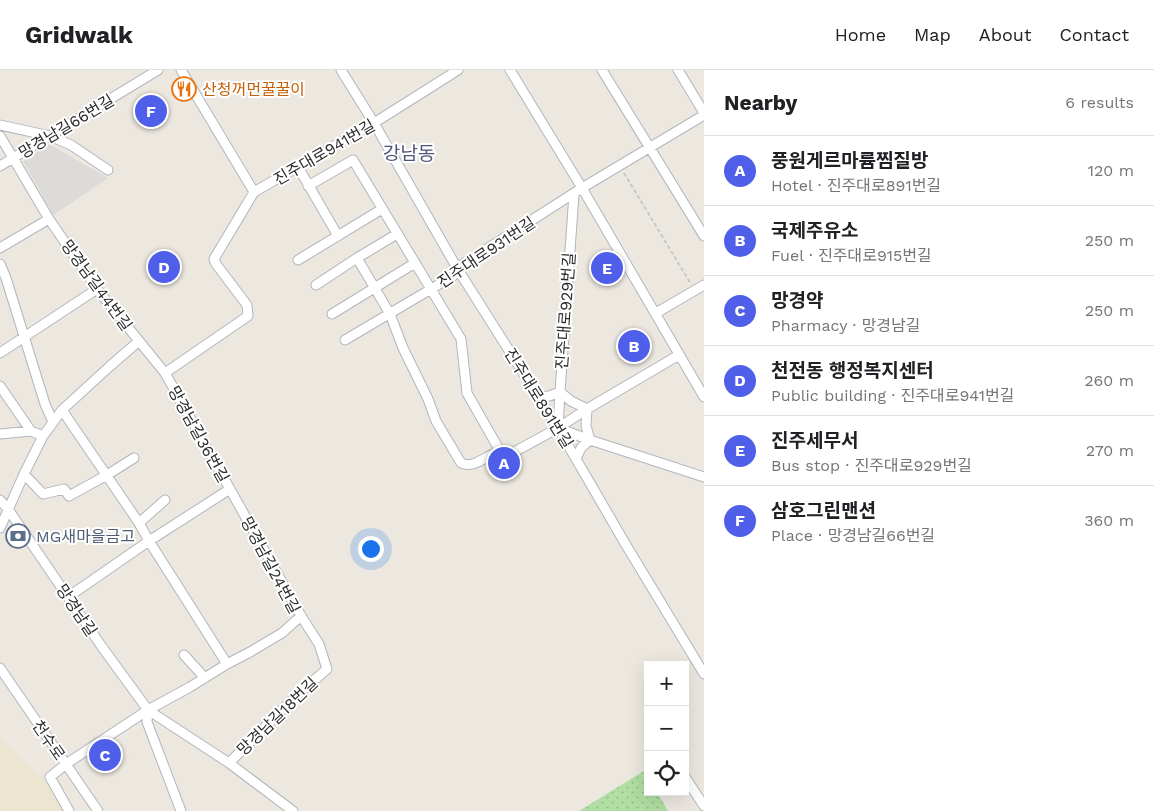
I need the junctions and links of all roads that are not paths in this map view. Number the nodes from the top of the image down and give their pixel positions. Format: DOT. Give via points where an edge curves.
graph roads {
  1 [pos="158,70"];
  2 [pos="182,70"];
  3 [pos="341,70"];
  4 [pos="458,70"];
  5 [pos="510,70"];
  6 [pos="602,70"];
  7 [pos="678,70"];
  8 [pos="704,114"];
  9 [pos="374,123"];
  10 [pos="0,125"];
  11 [pos="0,136"];
  12 [pos="50,136"];
  13 [pos="650,148"];
  14 [pos="12,158"];
  15 [pos="0,166"];
  16 [pos="298,167"];
  17 [pos="108,170"];
  18 [pos="308,186"];
  19 [pos="582,188"];
  20 [pos="254,192"];
  21 [pos="574,194"];
  22 [pos="382,209"];
  23 [pos="48,219"];
  24 [pos="397,234"];
  25 [pos="338,236"];
  26 [pos="704,236"];
  27 [pos="0,248"];
  28 [pos="357,258"];
  29 [pos="298,260"];
  30 [pos="415,263"];
  31 [pos="0,264"];
  32 [pos="457,268"];
  33 [pos="316,285"];
  34 [pos="704,285"];
  35 [pos="374,288"];
  36 [pos="97,289"];
  37 [pos="430,290"];
  38 [pos="656,313"];
  39 [pos="332,314"];
  40 [pos="390,314"];
  41 [pos="248,316"];
  42 [pos="25,337"];
  43 [pos="346,340"];
  44 [pos="138,342"];
  45 [pos="0,353"];
  46 [pos="679,355"];
  47 [pos="165,373"];
  48 [pos="0,386"];
  49 [pos="560,392"];
  50 [pos="539,397"];
  51 [pos="704,397"];
  52 [pos="587,409"];
  53 [pos="62,410"];
  54 [pos="53,422"];
  55 [pos="558,428"];
  56 [pos="30,431"];
  57 [pos="0,434"];
  58 [pos="43,436"];
  59 [pos="590,440"];
  60 [pos="134,458"];
  61 [pos="504,458"];
  62 [pos="576,459"];
  63 [pos="24,474"];
  64 [pos="108,475"];
  65 [pos="704,477"];
  66 [pos="230,489"];
  67 [pos="0,500"];
  68 [pos="165,500"];
  69 [pos="8,509"];
  70 [pos="139,523"];
  71 [pos="0,528"];
  72 [pos="150,541"];
  73 [pos="68,597"];
  74 [pos="301,616"];
  75 [pos="184,655"];
  76 [pos="228,664"];
  77 [pos="0,668"];
  78 [pos="704,674"];
  79 [pos="205,678"];
  80 [pos="148,710"];
  81 [pos="229,763"];
  82 [pos="66,764"];
  83 [pos="689,782"];
  84 [pos="704,806"];
  85 [pos="286,809"];
  86 [pos="69,811"];
  87 [pos="98,811"];
  88 [pos="181,811"];
  1 -- 12 [label="street, 망경남길66번길"];
  2 -- 20 [label="street"];
  3 -- 9 [label="street, 진주대로891번길"];
  4 -- 9 [label="street, 진주대로941번길"];
  5 -- 19 [label="street"];
  6 -- 13 [label="street"];
  7 -- 8 [label="street"];
  8 -- 13 [label="street, 진주대로931번길"];
  9 -- 16 [label="street, 진주대로941번길"];
  9 -- 32 [label="street, 진주대로891번길"];
  10 -- 12 [label="street"];
  11 -- 14 [label="street, 망경남길44번길"];
  12 -- 14 [label="street, 망경남길66번길"];
  12 -- 17 [label="street" via="71,145"];
  13 -- 19 [label="street, 진주대로931번길"];
  13 -- 26 [label="street"];
  14 -- 15 [label="street, 망경남길66번길"];
  14 -- 23 [label="street, 망경남길44번길"];
  16 -- 18 [label="street"];
  16 -- 20 [label="street, 진주대로941번길"];
  18 -- 22 [label="street" via="353,160"];
  18 -- 25 [label="street"];
  19 -- 21 [label="street, 진주대로931번길"];
  19 -- 38 [label="street"];
  20 -- 41 [label="street, 진주대로941번길" via="214,259 247,305"];
  21 -- 32 [label="street, 진주대로931번길"];
  21 -- 49 [label="street, 진주대로929번길"];
  22 -- 24 [label="street"];
  22 -- 25 [label="street"];
  23 -- 27 [label="street"];
  23 -- 36 [label="street, 망경남길44번길"];
  24 -- 28 [label="street"];
  24 -- 30 [label="street"];
  25 -- 29 [label="street"];
  28 -- 33 [label="street"];
  28 -- 35 [label="street"];
  30 -- 35 [label="street"];
  30 -- 37 [label="street"];
  31 -- 42 [label="street"];
  32 -- 37 [label="street, 진주대로931번길" via="453,276"];
  32 -- 50 [label="street, 진주대로891번길"];
  34 -- 38 [label="street"];
  35 -- 39 [label="street"];
  35 -- 40 [label="street"];
  36 -- 42 [label="street"];
  36 -- 44 [label="street, 망경남길44번길"];
  37 -- 40 [label="street, 진주대로931번길"];
  37 -- 61 [label="street" via="461,339 467,393"];
  38 -- 46 [label="street"];
  40 -- 43 [label="street, 진주대로931번길"];
  40 -- 61 [label="street" via="436,421 460,463 476,463 491,455 496,462"];
  41 -- 47 [label="street, 망경남길36번길"];
  42 -- 45 [label="street"];
  42 -- 54 [label="street"];
  44 -- 47 [label="street, 망경남길36번길"];
  44 -- 53 [label="street, 망경남길44번길"];
  46 -- 51 [label="street"];
  46 -- 52 [label="street"];
  47 -- 66 [label="street, 망경남길36번길"];
  48 -- 56 [label="street"];
  49 -- 50 [label="street"];
  49 -- 52 [label="street"];
  49 -- 55 [label="street, 진주대로929번길"];
  50 -- 55 [label="street, 진주대로891번길"];
  52 -- 55 [label="street"];
  52 -- 59 [label="street" via="586,426"];
  53 -- 54 [label="street, 망경남길44번길"];
  53 -- 64 [label="street"];
  54 -- 58 [label="street, 망경남길44번길"];
  55 -- 59 [label="street"];
  55 -- 61 [label="street"];
  55 -- 62 [label="street, 진주대로891번길"];
  56 -- 57 [label="street"];
  56 -- 58 [label="street"];
  58 -- 63 [label="street, 망경남길44번길"];
  59 -- 62 [label="street"];
  59 -- 65 [label="street"];
  60 -- 64 [label="street"];
  62 -- 78 [label="street, 진주대로891번길"];
  63 -- 64 [label="street" via="43,494 64,489 69,496"];
  63 -- 69 [label="street, 망경남길44번길"];
  64 -- 70 [label="street"];
  66 -- 72 [label="street, 망경남길36번길"];
  66 -- 74 [label="street, 망경남길24번길"];
  67 -- 69 [label="street, 망경남길"];
  68 -- 70 [label="street"];
  69 -- 71 [label="street"];
  69 -- 73 [label="street, 망경남길"];
  70 -- 72 [label="street"];
  72 -- 73 [label="street, 망경남길36번길"];
  72 -- 76 [label="street"];
  73 -- 80 [label="street, 망경남길"];
  74 -- 76 [label="street, 망경남길24번길" via="282,632"];
  74 -- 81 [label="street, 망경남길18번길" via="319,644 327,669"];
  75 -- 79 [label="street"];
  76 -- 79 [label="street, 망경남길24번길"];
  77 -- 82 [label="street, 천수로"];
  79 -- 80 [label="street, 망경남길24번길"];
  80 -- 81 [label="street, 망경남길"];
  80 -- 82 [label="street"];
  80 -- 88 [label="street, 망경남길" via="146,722"];
  81 -- 85 [label="street, 망경남길"];
  82 -- 86 [label="street" via="50,776"];
  82 -- 87 [label="street, 천수로"];
  83 -- 84 [label="street"];
}
